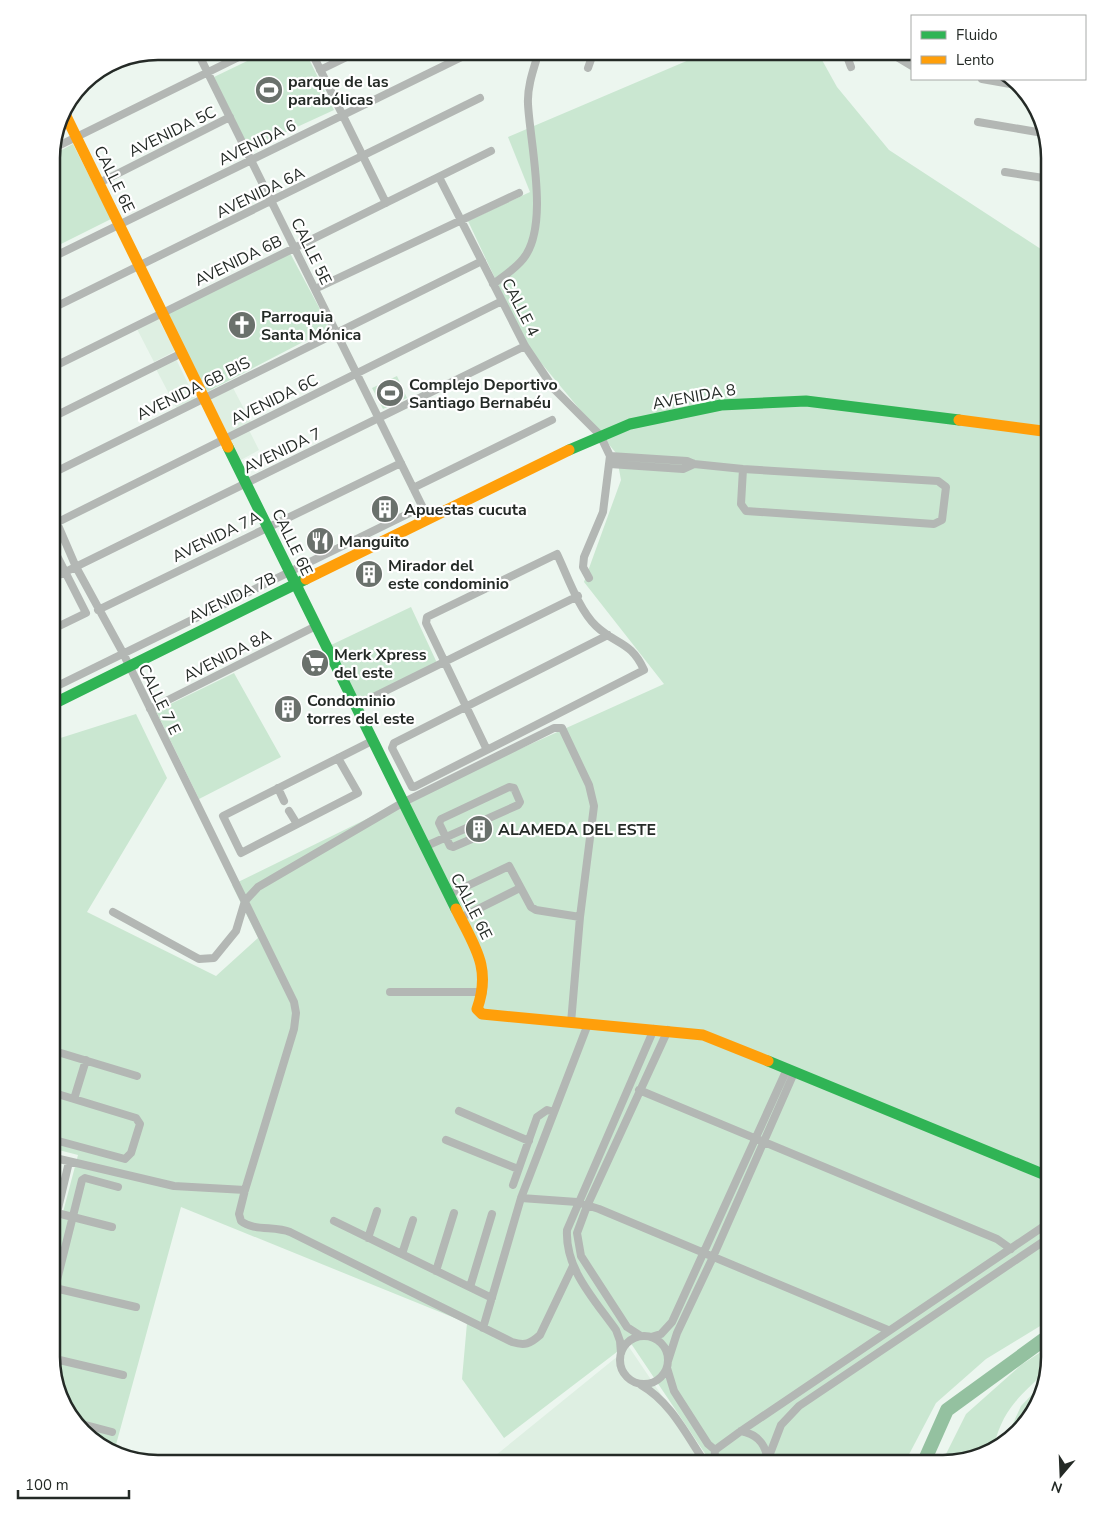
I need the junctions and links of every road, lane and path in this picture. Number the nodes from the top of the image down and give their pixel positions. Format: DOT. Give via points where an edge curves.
graph roads {
  1 [pos="202,60"];
  2 [pos="233,60"];
  3 [pos="315,60"];
  4 [pos="341,60"];
  5 [pos="456,60"];
  6 [pos="536,60"];
  7 [pos="591,60"];
  8 [pos="849,60"];
  9 [pos="851,66"];
  10 [pos="588,68"];
  11 [pos="320,70"];
  12 [pos="208,73"];
  13 [pos="988,80"];
  14 [pos="1006,83"];
  15 [pos="480,98"];
  16 [pos="342,116"];
  17 [pos="230,118"];
  18 [pos="68,120"];
  19 [pos="978,122"];
  20 [pos="1038,132"];
  21 [pos="76,137"];
  22 [pos="61,144"];
  23 [pos="491,151"];
  24 [pos="364,156"];
  25 [pos="251,160"];
  26 [pos="1005,172"];
  27 [pos="439,177"];
  28 [pos="1041,178"];
  29 [pos="99,182"];
  30 [pos="519,193"];
  31 [pos="271,201"];
  32 [pos="386,203"];
  33 [pos="461,220"];
  34 [pos="120,225"];
  35 [pos="294,248"];
  36 [pos="60,254"];
  37 [pos="482,261"];
  38 [pos="140,266"];
  39 [pos="493,284"];
  40 [pos="315,289"];
  41 [pos="502,301"];
  42 [pos="60,305"];
  43 [pos="163,313"];
  44 [pos="336,333"];
  45 [pos="525,346"];
  46 [pos="182,353"];
  47 [pos="60,364"];
  48 [pos="356,373"];
  49 [pos="204,398"];
  50 [pos="60,414"];
  51 [pos="378,418"];
  52 [pos="552,420"];
  53 [pos="1041,431"];
  54 [pos="600,435"];
  55 [pos="224,439"];
  56 [pos="610,460"];
  57 [pos="401,463"];
  58 [pos="743,469"];
  59 [pos="60,470"];
  60 [pos="246,484"];
  61 [pos="413,488"];
  62 [pos="422,507"];
  63 [pos="428,518"];
  64 [pos="60,521"];
  65 [pos="267,526"];
  66 [pos="60,527"];
  67 [pos="366,534"];
  68 [pos="372,545"];
  69 [pos="60,562"];
  70 [pos="76,566"];
  71 [pos="65,572"];
  72 [pos="289,572"];
  73 [pos="60,574"];
  74 [pos="589,578"];
  75 [pos="295,584"];
  76 [pos="578,596"];
  77 [pos="98,610"];
  78 [pos="60,626"];
  79 [pos="316,626"];
  80 [pos="608,635"];
  81 [pos="123,653"];
  82 [pos="445,661"];
  83 [pos="129,666"];
  84 [pos="60,685"];
  85 [pos="60,695"];
  86 [pos="63,699"];
  87 [pos="60,700"];
  88 [pos="466,705"];
  89 [pos="355,706"];
  90 [pos="150,709"];
  91 [pos="372,742"];
  92 [pos="487,750"];
  93 [pos="338,758"];
  94 [pos="278,788"];
  95 [pos="284,801"];
  96 [pos="402,803"];
  97 [pos="289,812"];
  98 [pos="297,824"];
  99 [pos="446,838"];
  100 [pos="424,847"];
  101 [pos="520,888"];
  102 [pos="448,895"];
  103 [pos="245,901"];
  104 [pos="113,912"];
  105 [pos="580,917"];
  106 [pos="460,918"];
  107 [pos="390,992"];
  108 [pos="483,992"];
  109 [pos="571,1023"];
  110 [pos="588,1024"];
  111 [pos="654,1029"];
  112 [pos="668,1030"];
  113 [pos="60,1053"];
  114 [pos="86,1060"];
  115 [pos="790,1071"];
  116 [pos="137,1076"];
  117 [pos="639,1090"];
  118 [pos="60,1095"];
  119 [pos="74,1099"];
  120 [pos="458,1111"];
  121 [pos="554,1112"];
  122 [pos="755,1138"];
  123 [pos="446,1140"];
  124 [pos="529,1141"];
  125 [pos="60,1142"];
  126 [pos="764,1142"];
  127 [pos="60,1160"];
  128 [pos="69,1162"];
  129 [pos="518,1169"];
  130 [pos="1041,1173"];
  131 [pos="513,1185"];
  132 [pos="118,1187"];
  133 [pos="245,1190"];
  134 [pos="521,1198"];
  135 [pos="60,1200"];
  136 [pos="577,1202"];
  137 [pos="587,1206"];
  138 [pos="377,1211"];
  139 [pos="454,1213"];
  140 [pos="60,1214"];
  141 [pos="492,1214"];
  142 [pos="73,1216"];
  143 [pos="413,1220"];
  144 [pos="334,1222"];
  145 [pos="112,1228"];
  146 [pos="1041,1228"];
  147 [pos="368,1238"];
  148 [pos="1041,1243"];
  149 [pos="1011,1249"];
  150 [pos="703,1253"];
  151 [pos="402,1254"];
  152 [pos="714,1257"];
  153 [pos="573,1266"];
  154 [pos="436,1271"];
  155 [pos="60,1274"];
  156 [pos="582,1282"];
  157 [pos="470,1287"];
  158 [pos="563,1287"];
  159 [pos="60,1288"];
  160 [pos="492,1298"];
  161 [pos="136,1307"];
  162 [pos="483,1328"];
  163 [pos="888,1330"];
  164 [pos="641,1336"];
  165 [pos="651,1337"];
  166 [pos="621,1353"];
  167 [pos="60,1360"];
  168 [pos="667,1364"];
  169 [pos="122,1375"];
  170 [pos="640,1384"];
  171 [pos="89,1426"];
  172 [pos="741,1431"];
  173 [pos="112,1432"];
  174 [pos="715,1450"];
  175 [pos="700,1455"];
  176 [pos="715,1455"];
  177 [pos="764,1455"];
  178 [pos="768,1455"];
  1 -- 12 [label="street, CALLE 5E"];
  2 -- 12 [label="street"];
  3 -- 11 [label="street"];
  4 -- 11 [label="street"];
  5 -- 16 [label="street, AVENIDA 6"];
  6 -- 39 [label="street" via="528,103 536,182 534,232 524,258"];
  7 -- 10 [label="street"];
  8 -- 9 [label="street"];
  11 -- 16 [label="street"];
  12 -- 17 [label="street, CALLE 5E"];
  12 -- 21 [label="street"];
  13 -- 14 [label="street"];
  15 -- 24 [label="street, AVENIDA 6A"];
  16 -- 24 [label="street"];
  16 -- 25 [label="street, AVENIDA 6"];
  17 -- 25 [label="street, CALLE 5E"];
  17 -- 29 [label="street, AVENIDA 5C"];
  18 -- 21 [label="street, CALLE 6E"];
  19 -- 20 [label="street"];
  21 -- 22 [label="street"];
  21 -- 29 [label="street, CALLE 6E"];
  23 -- 27 [label="street, AVENIDA 6B"];
  24 -- 31 [label="street, AVENIDA 6A"];
  24 -- 32 [label="street"];
  25 -- 31 [label="street, CALLE 5E"];
  25 -- 34 [label="street, AVENIDA 6"];
  26 -- 28 [label="street"];
  27 -- 32 [label="street, AVENIDA 6B"];
  27 -- 33 [label="street, CALLE 4"];
  29 -- 34 [label="street, CALLE 6E"];
  30 -- 33 [label="street"];
  31 -- 35 [label="street, CALLE 5E"];
  31 -- 38 [label="street, AVENIDA 6A"];
  32 -- 35 [label="street, AVENIDA 6B"];
  33 -- 37 [label="street, CALLE 4"];
  33 -- 40 [label="street"];
  34 -- 36 [label="street, AVENIDA 6"];
  34 -- 38 [label="street, CALLE 6E"];
  35 -- 40 [label="street, CALLE 5E"];
  35 -- 43 [label="street, AVENIDA 6B"];
  37 -- 39 [label="street, CALLE 4"];
  37 -- 44 [label="street, AVENIDA 6B BIS"];
  38 -- 42 [label="street, AVENIDA 6A"];
  38 -- 43 [label="street, CALLE 6E"];
  39 -- 41 [label="street, CALLE 4"];
  40 -- 44 [label="street, CALLE 5E"];
  41 -- 45 [label="street, CALLE 4"];
  41 -- 48 [label="street, AVENIDA 6C"];
  43 -- 46 [label="street, CALLE 6E"];
  43 -- 47 [label="street, AVENIDA 6B"];
  44 -- 48 [label="street, CALLE 5E"];
  44 -- 49 [label="street, AVENIDA 6B BIS"];
  45 -- 51 [label="street, AVENIDA 7"];
  45 -- 54 [label="street, CALLE 4" via="554,389"];
  46 -- 49 [label="street, CALLE 6E"];
  46 -- 50 [label="street"];
  48 -- 51 [label="street, CALLE 5E"];
  48 -- 55 [label="street, AVENIDA 6C"];
  49 -- 55 [label="street, CALLE 6E"];
  49 -- 59 [label="street, AVENIDA 6B BIS"];
  51 -- 57 [label="street, CALLE 5E"];
  51 -- 60 [label="street, AVENIDA 7"];
  52 -- 61 [label="street"];
  53 -- 54 [label="street, AVENIDA 8" via="842,405 782,402 721,405 630,424"];
  54 -- 56 [label="street, CALLE 4"];
  54 -- 63 [label="street, AVENIDA 8"];
  55 -- 60 [label="street, CALLE 6E"];
  55 -- 64 [label="street, AVENIDA 6C"];
  56 -- 58 [label="street" via="683,469 694,464"];
  56 -- 74 [label="street" via="603,512 584,557"];
  57 -- 61 [label="street, CALLE 5E"];
  57 -- 65 [label="street, AVENIDA 7A"];
  58 -- 58 [label="street" via="938,481 946,487 942,520 934,524 746,511 741,504"];
  60 -- 65 [label="street, CALLE 6E"];
  60 -- 70 [label="street, AVENIDA 7"];
  61 -- 62 [label="street, CALLE 5E"];
  62 -- 63 [label="street, CALLE 5E"];
  62 -- 67 [label="street, AVENIDA 7B"];
  63 -- 68 [label="street, AVENIDA 7B"];
  65 -- 72 [label="street, CALLE 6E"];
  65 -- 77 [label="street, AVENIDA 7A"];
  66 -- 70 [label="street, CALLE 7 E"];
  67 -- 68 [label="street"];
  67 -- 72 [label="street, AVENIDA 7B"];
  68 -- 75 [label="street, AVENIDA 7B"];
  69 -- 71 [label="street"];
  70 -- 71 [label="street, AVENIDA 7"];
  70 -- 77 [label="street, CALLE 7 E"];
  71 -- 73 [label="street, AVENIDA 7"];
  71 -- 78 [label="street" via="86,613"];
  72 -- 75 [label="street, CALLE 6E"];
  72 -- 81 [label="street, AVENIDA 7B"];
  75 -- 79 [label="street, CALLE 6E"];
  75 -- 83 [label="street, AVENIDA 7B"];
  76 -- 80 [label="street" via="596,626"];
  76 -- 82 [label="street"];
  76 -- 82 [label="street" via="557,554 427,617 426,622"];
  77 -- 81 [label="street, CALLE 7 E"];
  79 -- 89 [label="street, CALLE 6E"];
  79 -- 90 [label="street, AVENIDA 8A"];
  80 -- 88 [label="street"];
  80 -- 92 [label="street" via="631,648 644,670"];
  81 -- 83 [label="street, CALLE 7 E"];
  81 -- 84 [label="street, AVENIDA 7B"];
  82 -- 88 [label="street"];
  82 -- 89 [label="street"];
  83 -- 86 [label="street, AVENIDA 7B"];
  83 -- 90 [label="street, CALLE 7 E"];
  85 -- 86 [label="street"];
  86 -- 87 [label="street, AVENIDA 7B"];
  88 -- 92 [label="street"];
  88 -- 92 [label="street" via="394,743 392,748 412,787"];
  89 -- 91 [label="street, CALLE 6E"];
  90 -- 103 [label="street, CALLE 7 E"];
  91 -- 93 [label="street"];
  91 -- 96 [label="street, CALLE 6E"];
  93 -- 94 [label="street"];
  93 -- 98 [label="street" via="358,793"];
  94 -- 95 [label="street"];
  94 -- 98 [label="street" via="223,816 241,853"];
  96 -- 100 [label="street, CALLE 6E"];
  96 -- 103 [label="street" via="258,887"];
  96 -- 105 [label="street" via="554,728 562,728 589,785 594,806"];
  97 -- 98 [label="street"];
  99 -- 99 [label="street" via="452,847 474,838 472,826 519,804 514,788 441,819 439,823"];
  99 -- 100 [label="street"];
  100 -- 102 [label="street, CALLE 6E"];
  101 -- 102 [label="street" via="509,866"];
  101 -- 105 [label="street" via="536,910"];
  101 -- 106 [label="street"];
  102 -- 106 [label="street, CALLE 6E"];
  103 -- 104 [label="street" via="233,935 214,958 205,960"];
  103 -- 133 [label="street, CALLE 7 E" via="292,998 296,1013 294,1029"];
  105 -- 109 [label="street"];
  106 -- 108 [label="street, CALLE 6E" via="482,962"];
  107 -- 108 [label="street"];
  108 -- 109 [label="street, CALLE 6E" via="477,1009 482,1014"];
  109 -- 110 [label="street"];
  110 -- 111 [label="street"];
  110 -- 121 [label="street"];
  111 -- 112 [label="street"];
  111 -- 136 [label="street"];
  112 -- 115 [label="street" via="703,1035"];
  112 -- 117 [label="street"];
  113 -- 114 [label="street"];
  114 -- 116 [label="street"];
  114 -- 119 [label="street"];
  115 -- 122 [label="street"];
  115 -- 126 [label="street"];
  115 -- 130 [label="street"];
  117 -- 122 [label="street"];
  117 -- 137 [label="street"];
  118 -- 119 [label="street"];
  119 -- 125 [label="street" via="139,1121 131,1153 122,1159"];
  120 -- 124 [label="street"];
  121 -- 124 [label="street" via="547,1110 540,1114"];
  121 -- 134 [label="street"];
  122 -- 126 [label="street"];
  122 -- 150 [label="street"];
  123 -- 129 [label="street"];
  124 -- 129 [label="street"];
  126 -- 149 [label="street" via="997,1239"];
  126 -- 152 [label="street"];
  127 -- 128 [label="street"];
  128 -- 133 [label="street" via="174,1186"];
  128 -- 135 [label="street"];
  129 -- 131 [label="street"];
  132 -- 142 [label="street" via="83,1179"];
  133 -- 162 [label="street, CALLE 7 E" via="239,1214 245,1224 290,1232"];
  134 -- 136 [label="street"];
  134 -- 160 [label="street"];
  136 -- 137 [label="street"];
  136 -- 153 [label="street" via="567,1230 566,1244"];
  137 -- 150 [label="street"];
  137 -- 164 [label="street" via="577,1232 581,1256 627,1327"];
  138 -- 147 [label="street"];
  139 -- 154 [label="street"];
  140 -- 142 [label="street"];
  141 -- 157 [label="street"];
  142 -- 145 [label="street"];
  142 -- 155 [label="street"];
  143 -- 151 [label="street"];
  144 -- 147 [label="street"];
  146 -- 149 [label="street"];
  147 -- 151 [label="street"];
  148 -- 178 [label="street" via="799,1406 781,1424"];
  149 -- 163 [label="street"];
  150 -- 152 [label="street"];
  150 -- 165 [label="street" via="672,1322 661,1334"];
  151 -- 154 [label="street"];
  152 -- 163 [label="street"];
  152 -- 168 [label="street" via="677,1333"];
  153 -- 156 [label="street"];
  153 -- 158 [label="street"];
  154 -- 157 [label="street"];
  156 -- 158 [label="street" via="572,1282"];
  156 -- 166 [label="street" via="616,1330"];
  157 -- 160 [label="street"];
  158 -- 162 [label="street, CALLE 7 E" via="540,1335 531,1344 512,1342"];
  159 -- 161 [label="street"];
  160 -- 162 [label="street"];
  163 -- 172 [label="street"];
  164 -- 165 [label="street"];
  164 -- 166 [label="street" via="628,1342"];
  165 -- 168 [label="street" via="664,1346"];
  166 -- 170 [label="street" via="620,1364 624,1374"];
  167 -- 169 [label="street"];
  168 -- 170 [label="street" via="664,1374 653,1383"];
  168 -- 174 [label="street" via="674,1392"];
  170 -- 175 [label="street" via="666,1404"];
  171 -- 173 [label="street"];
  172 -- 174 [label="street"];
  172 -- 177 [label="street" via="759,1439"];
  174 -- 176 [label="street"];
}
